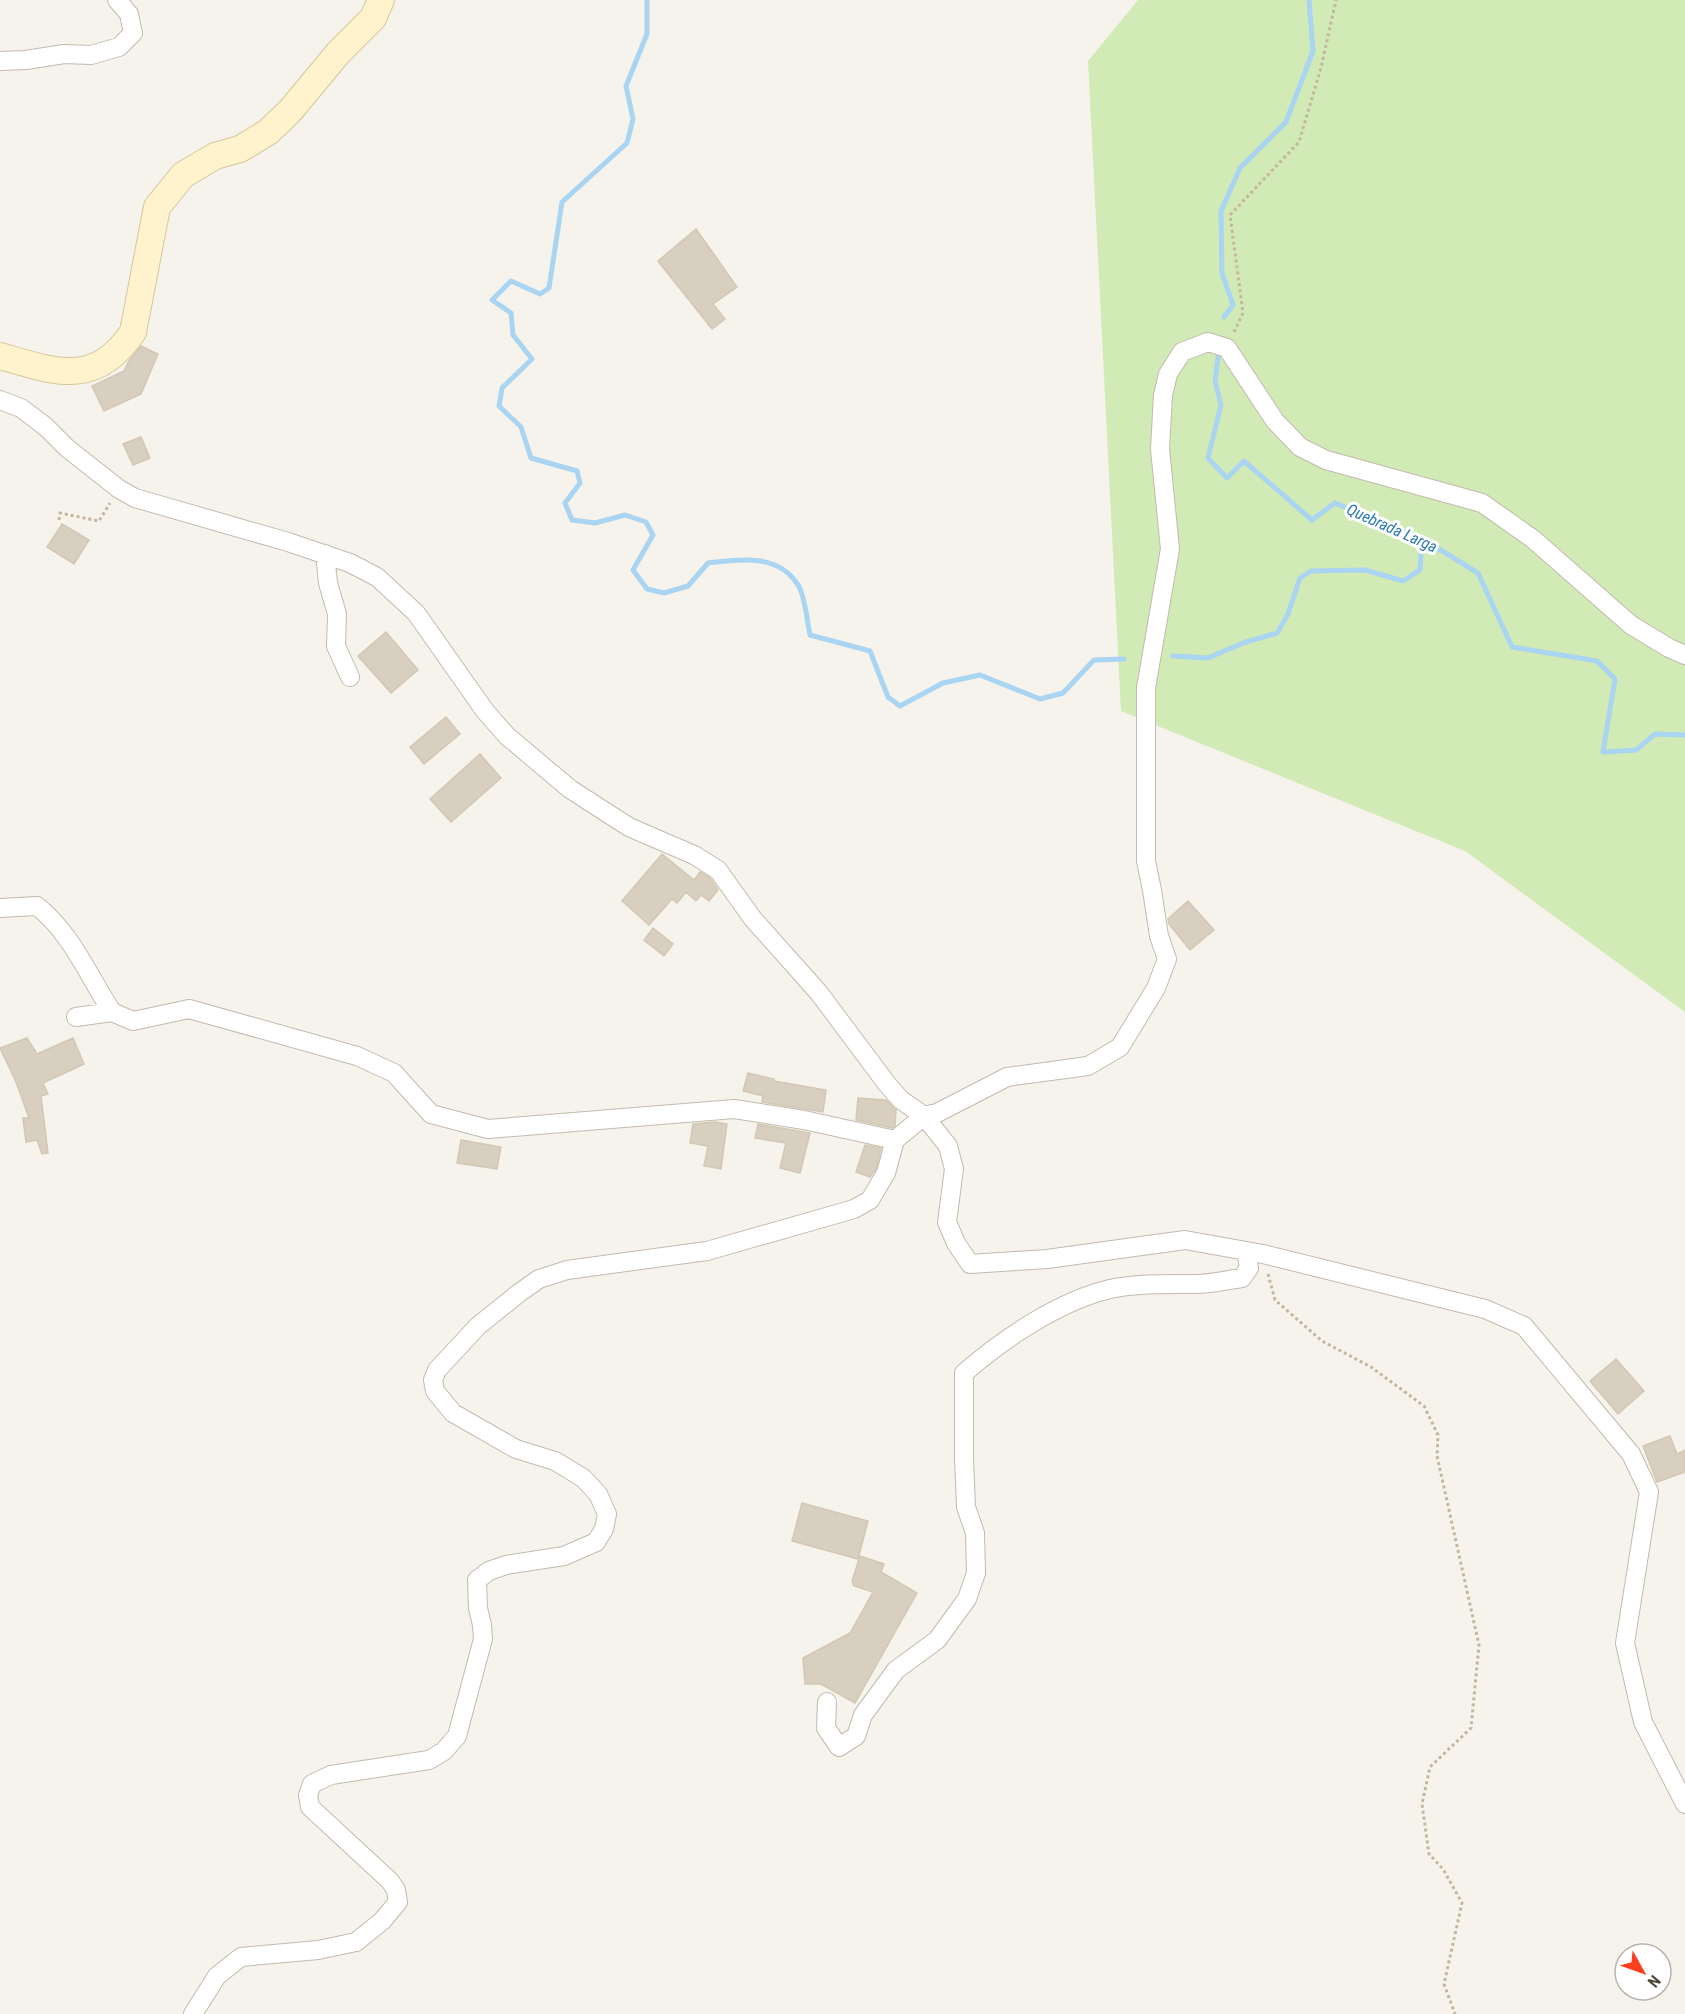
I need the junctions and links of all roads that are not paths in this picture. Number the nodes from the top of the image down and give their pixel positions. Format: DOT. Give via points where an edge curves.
graph roads {
  1 [pos="117,0"];
  2 [pos="381,0"];
  3 [pos="0,61"];
  4 [pos="0,356"];
  5 [pos="0,400"];
  6 [pos="325,554"];
  7 [pos="1685,655"];
  8 [pos="351,677"];
  9 [pos="0,908"];
  10 [pos="112,1012"];
  11 [pos="76,1017"];
  12 [pos="924,1116"];
  13 [pos="895,1140"];
  14 [pos="1255,1253"];
  15 [pos="827,1702"];
  16 [pos="1685,1804"];
  17 [pos="193,2014"];
  1 -- 3 [label="street" via="129,14 133,33 119,47 91,55"];
  2 -- 4 [label="street" via="373,18 268,132 183,175 157,207 134,332 124,346 101,364 79,372 46,369"];
  5 -- 6 [label="street" via="21,408 135,498"];
  6 -- 8 [label="street" via="337,614 336,646"];
  6 -- 12 [label="street" via="377,577 416,613 484,711 507,736 570,789 629,827 694,855 718,870 753,919 819,993 887,1084"];
  7 -- 12 [label="street" via="1631,625 1533,539 1482,503 1326,460 1300,447 1275,421 1227,348 1208,342 1182,352 1168,374 1163,395 1160,449 1170,549 1146,688 1146,861 1159,936 1167,959 1156,988 1120,1047 1088,1066 1007,1077"];
  9 -- 10 [label="street" via="37,906 53,918"];
  10 -- 11 [label="street"];
  10 -- 13 [label="street" via="133,1021 189,1009 357,1056 394,1073 431,1114 488,1129 734,1109"];
  12 -- 13 [label="street"];
  12 -- 14 [label="street" via="948,1146 954,1169 947,1222 970,1264 1185,1240"];
  13 -- 17 [label="street" via="886,1173 870,1200 854,1209 707,1251 567,1270 539,1279 478,1326 437,1370 433,1380 435,1391 453,1413 516,1449 555,1461 583,1478 598,1494 607,1514 604,1529 596,1542 564,1556 506,1565 477,1580 483,1639 457,1736 444,1751 429,1760 331,1776 312,1784 308,1795 310,1807 396,1890 398,1902 382,1921 356,1942 318,1950 241,1957 217,1976"];
  14 -- 15 [label="street" via="1242,1278 1199,1284 1156,1283 1111,1289 1072,1300 988,1352 964,1373 963,1459 966,1507 975,1533 976,1573 967,1599 937,1640 896,1670 863,1715 856,1736 839,1747 826,1728"];
  14 -- 16 [label="street" via="1485,1310 1524,1326 1631,1454 1649,1492 1625,1643 1643,1722"];
}
